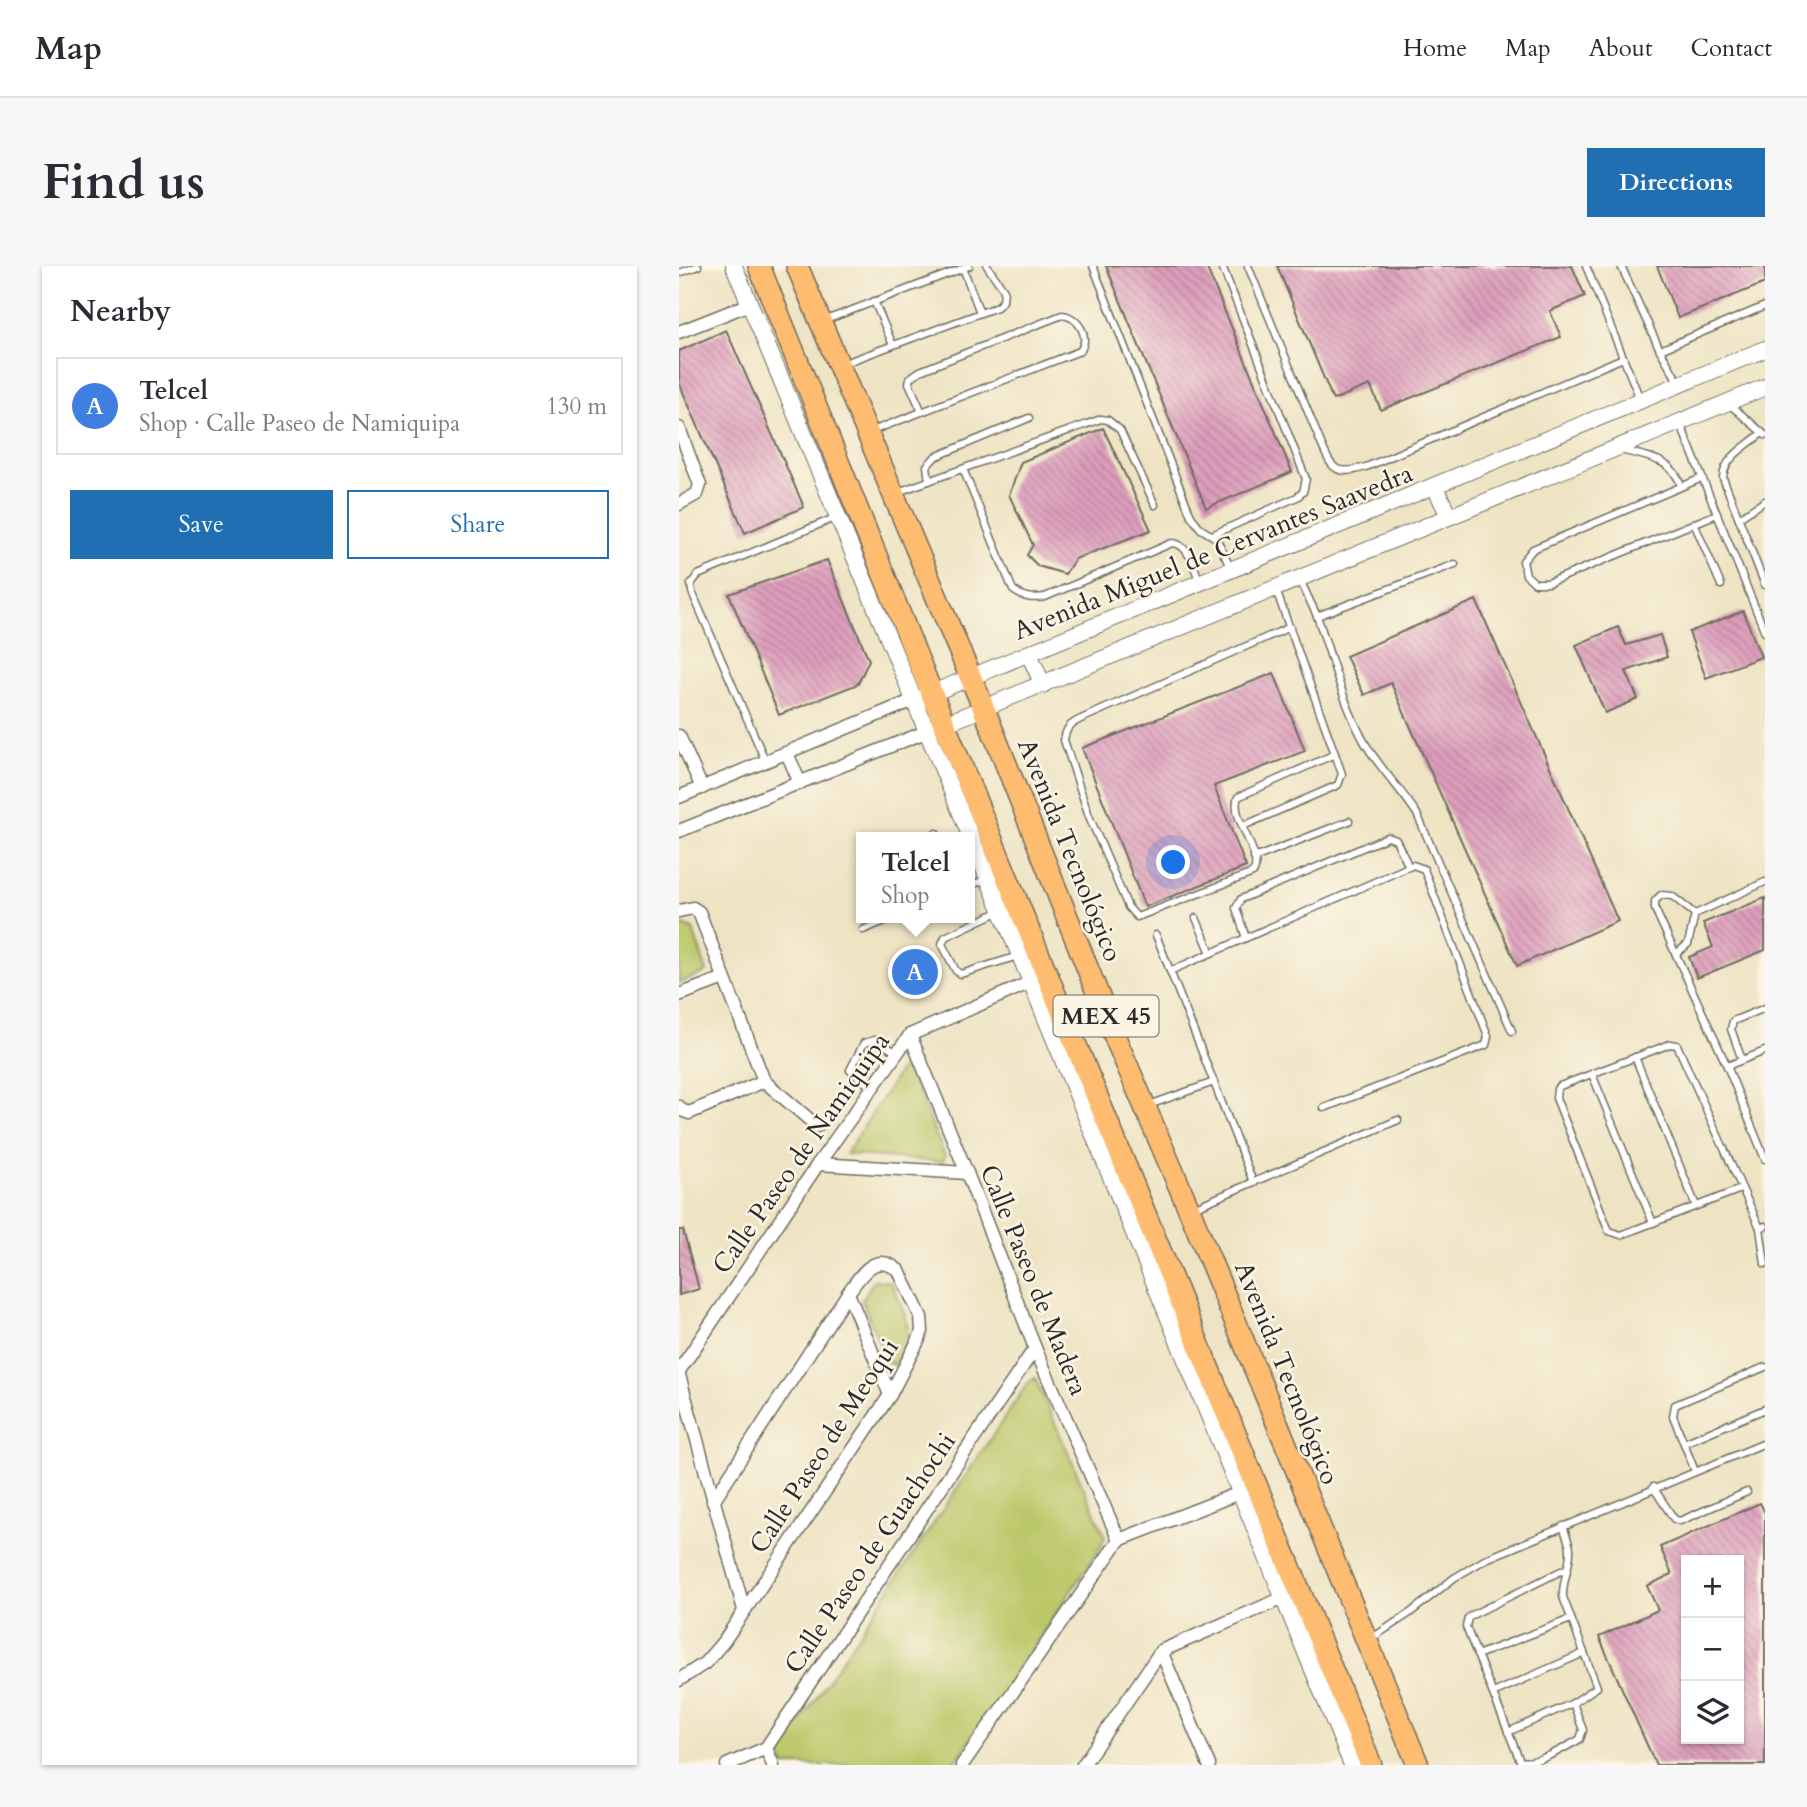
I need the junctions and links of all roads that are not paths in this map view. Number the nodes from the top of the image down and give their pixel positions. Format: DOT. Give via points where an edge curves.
graph roads {
  1 [pos="698,266"];
  2 [pos="734,266"];
  3 [pos="759,266"];
  4 [pos="797,266"];
  5 [pos="987,266"];
  6 [pos="1093,266"];
  7 [pos="1222,266"];
  8 [pos="1248,266"];
  9 [pos="1586,266"];
  10 [pos="1621,266"];
  11 [pos="966,267"];
  12 [pos="679,274"];
  13 [pos="874,301"];
  14 [pos="750,304"];
  15 [pos="1765,306"];
  16 [pos="980,313"];
  17 [pos="821,321"];
  18 [pos="679,332"];
  19 [pos="893,345"];
  20 [pos="1660,349"];
  21 [pos="1765,349"];
  22 [pos="1623,358"];
  23 [pos="839,365"];
  24 [pos="1679,384"];
  25 [pos="1765,387"];
  26 [pos="1641,400"];
  27 [pos="1727,401"];
  28 [pos="922,412"];
  29 [pos="1029,418"];
  30 [pos="1679,421"];
  31 [pos="679,428"];
  32 [pos="868,432"];
  33 [pos="1763,434"];
  34 [pos="1613,448"];
  35 [pos="964,469"];
  36 [pos="1702,478"];
  37 [pos="929,481"];
  38 [pos="1435,486"];
  39 [pos="1681,486"];
  40 [pos="893,494"];
  41 [pos="1765,501"];
  42 [pos="679,504"];
  43 [pos="1155,505"];
  44 [pos="1717,514"];
  45 [pos="838,516"];
  46 [pos="1449,516"];
  47 [pos="1739,518"];
  48 [pos="1694,523"];
  49 [pos="1212,535"];
  50 [pos="1455,564"];
  51 [pos="1232,570"];
  52 [pos="1299,578"];
  53 [pos="1200,583"];
  54 [pos="1721,585"];
  55 [pos="1765,585"];
  56 [pos="1275,588"];
  57 [pos="1317,616"];
  58 [pos="1290,627"];
  59 [pos="1765,632"];
  60 [pos="1029,654"];
  61 [pos="970,677"];
  62 [pos="1043,685"];
  63 [pos="923,697"];
  64 [pos="984,709"];
  65 [pos="936,728"];
  66 [pos="679,736"];
  67 [pos="787,753"];
  68 [pos="1335,754"];
  69 [pos="766,761"];
  70 [pos="800,783"];
  71 [pos="702,788"];
  72 [pos="679,797"];
  73 [pos="1349,821"];
  74 [pos="1243,826"];
  75 [pos="679,831"];
  76 [pos="973,832"];
  77 [pos="975,838"];
  78 [pos="1254,858"];
  79 [pos="1409,867"];
  80 [pos="989,878"];
  81 [pos="1765,882"];
  82 [pos="975,884"];
  83 [pos="1002,910"];
  84 [pos="679,911"];
  85 [pos="1695,914"];
  86 [pos="1196,918"];
  87 [pos="880,923"];
  88 [pos="975,923"];
  89 [pos="975,923"];
  90 [pos="863,930"];
  91 [pos="1156,935"];
  92 [pos="1246,938"];
  93 [pos="1212,953"];
  94 [pos="1677,953"];
  95 [pos="1020,955"];
  96 [pos="1170,971"];
  97 [pos="724,978"];
  98 [pos="1031,982"];
  99 [pos="679,995"];
  100 [pos="1765,1008"];
  101 [pos="1512,1031"];
  102 [pos="911,1035"];
  103 [pos="1765,1051"];
  104 [pos="898,1053"];
  105 [pos="1635,1057"];
  106 [pos="1742,1060"];
  107 [pos="1727,1066"];
  108 [pos="1592,1074"];
  109 [pos="764,1081"];
  110 [pos="1214,1082"];
  111 [pos="872,1088"];
  112 [pos="1144,1106"];
  113 [pos="679,1107"];
  114 [pos="1324,1108"];
  115 [pos="1398,1120"];
  116 [pos="817,1126"];
  117 [pos="1765,1159"];
  118 [pos="818,1164"];
  119 [pos="967,1173"];
  120 [pos="1253,1182"];
  121 [pos="1741,1189"];
  122 [pos="1696,1206"];
  123 [pos="1189,1209"];
  124 [pos="1653,1223"];
  125 [pos="1762,1227"];
  126 [pos="1765,1264"];
  127 [pos="848,1293"];
  128 [pos="1035,1348"];
  129 [pos="1765,1367"];
  130 [pos="679,1373"];
  131 [pos="890,1395"];
  132 [pos="1765,1409"];
  133 [pos="1684,1443"];
  134 [pos="1765,1443"];
  135 [pos="1695,1471"];
  136 [pos="1653,1487"];
  137 [pos="1248,1490"];
  138 [pos="1747,1492"];
  139 [pos="713,1501"];
  140 [pos="1563,1526"];
  141 [pos="1119,1540"];
  142 [pos="1567,1568"];
  143 [pos="1292,1594"];
  144 [pos="744,1610"];
  145 [pos="1571,1619"];
  146 [pos="1367,1641"];
  147 [pos="1161,1651"];
  148 [pos="1584,1653"];
  149 [pos="1477,1656"];
  150 [pos="679,1680"];
  151 [pos="1493,1693"];
  152 [pos="1573,1703"];
  153 [pos="1509,1732"];
  154 [pos="766,1748"];
  155 [pos="1203,1751"];
  156 [pos="727,1765"];
  157 [pos="773,1765"];
  158 [pos="963,1765"];
  159 [pos="1083,1765"];
  160 [pos="1194,1765"];
  161 [pos="1209,1765"];
  162 [pos="1352,1765"];
  163 [pos="1371,1765"];
  164 [pos="1418,1765"];
  1 -- 12 [label="lane"];
  2 -- 14 [label="street"];
  3 -- 63 [label="main road, MEX 45"];
  4 -- 17 [label="main road, Avenida Tecnológico / MEX 45"];
  5 -- 16 [label="lane" via="1005,296 997,307"];
  6 -- 49 [label="lane" via="1191,516"];
  7 -- 49 [label="lane" via="1306,479 1297,497"];
  8 -- 22 [label="lane" via="1319,441 1329,462 1342,472 1366,467"];
  9 -- 22 [label="lane"];
  10 -- 20 [label="lane"];
  11 -- 13 [label="lane"];
  11 -- 16 [label="lane"];
  13 -- 17 [label="lane"];
  13 -- 19 [label="lane"];
  14 -- 18 [label="street"];
  14 -- 45 [label="street"];
  15 -- 20 [label="lane"];
  16 -- 19 [label="lane"];
  17 -- 23 [label="main road, Avenida Tecnológico / MEX 45"];
  19 -- 23 [label="lane"];
  20 -- 24 [label="lane"];
  21 -- 24 [label="street, Avenida Miguel de Cervantes Saavedra"];
  22 -- 26 [label="lane"];
  23 -- 32 [label="main road, Avenida Tecnológico / MEX 45"];
  24 -- 26 [label="street, Avenida Miguel de Cervantes Saavedra"];
  25 -- 27 [label="street"];
  26 -- 38 [label="street, Avenida Miguel de Cervantes Saavedra"];
  27 -- 30 [label="street"];
  27 -- 33 [label="lane"];
  28 -- 28 [label="lane" via="909,383 920,371 1062,315 1075,320 1084,335 1080,351"];
  28 -- 32 [label="lane"];
  29 -- 37 [label="lane" via="935,457 927,466"];
  30 -- 34 [label="street"];
  30 -- 36 [label="lane"];
  31 -- 42 [label="street" via="700,485 697,494"];
  32 -- 40 [label="main road, Avenida Tecnológico / MEX 45"];
  33 -- 47 [label="lane" via="1723,468"];
  34 -- 39 [label="lane" via="1663,462 1676,473"];
  34 -- 46 [label="street"];
  35 -- 37 [label="lane"];
  35 -- 43 [label="lane" via="1108,420 1120,430"];
  35 -- 53 [label="lane" via="1013,590 1022,596 1045,597 1178,542"];
  36 -- 39 [label="lane"];
  36 -- 44 [label="lane"];
  37 -- 40 [label="lane"];
  38 -- 46 [label="street"];
  38 -- 51 [label="street, Avenida Miguel de Cervantes Saavedra"];
  39 -- 48 [label="lane" via="1533,550 1523,567 1530,581 1548,583"];
  40 -- 61 [label="main road, Avenida Tecnológico / MEX 45"];
  41 -- 47 [label="lane"];
  44 -- 48 [label="lane"];
  44 -- 59 [label="lane"];
  45 -- 63 [label="street"];
  45 -- 69 [label="lane" via="698,575 691,584"];
  46 -- 52 [label="street"];
  47 -- 55 [label="lane"];
  48 -- 54 [label="lane"];
  49 -- 51 [label="lane"];
  50 -- 57 [label="lane"];
  51 -- 53 [label="street, Avenida Miguel de Cervantes Saavedra"];
  52 -- 56 [label="street"];
  52 -- 57 [label="lane"];
  53 -- 60 [label="street, Avenida Miguel de Cervantes Saavedra"];
  56 -- 58 [label="lane"];
  56 -- 62 [label="street"];
  57 -- 101 [label="lane" via="1353,718 1377,761 1417,814"];
  58 -- 68 [label="lane"];
  58 -- 78 [label="lane" via="1080,719 1065,732 1089,816 1132,914 1142,917 1250,874 1256,867"];
  60 -- 61 [label="street, Avenida Miguel de Cervantes Saavedra"];
  60 -- 62 [label="street"];
  61 -- 63 [label="street, Avenida Miguel de Cervantes Saavedra"];
  61 -- 64 [label="main road, Avenida Tecnológico / MEX 45"];
  62 -- 64 [label="street"];
  63 -- 65 [label="main road, MEX 45"];
  63 -- 67 [label="street, Avenida Miguel de Cervantes Saavedra"];
  64 -- 65 [label="street"];
  64 -- 112 [label="main road, Avenida Tecnológico / MEX 45"];
  65 -- 70 [label="street"];
  65 -- 76 [label="street"];
  65 -- 137 [label="main road, MEX 45"];
  66 -- 71 [label="street"];
  67 -- 69 [label="street, Avenida Miguel de Cervantes Saavedra"];
  67 -- 70 [label="street"];
  68 -- 74 [label="lane" via="1342,774 1338,785"];
  68 -- 74 [label="lane" via="1238,797 1236,808"];
  69 -- 71 [label="street, Avenida Miguel de Cervantes Saavedra"];
  70 -- 75 [label="street"];
  71 -- 72 [label="street, Avenida Miguel de Cervantes Saavedra"];
  73 -- 78 [label="lane"];
  74 -- 78 [label="lane"];
  77 -- 80 [label="street"];
  79 -- 92 [label="lane"];
  79 -- 92 [label="lane" via="1396,840 1388,837 1241,899 1237,908"];
  79 -- 114 [label="lane" via="1424,869 1488,1041"];
  80 -- 82 [label="lane"];
  80 -- 83 [label="street"];
  81 -- 85 [label="lane"];
  83 -- 88 [label="lane"];
  83 -- 95 [label="street"];
  84 -- 97 [label="street" via="693,908 698,912"];
  85 -- 94 [label="lane" via="1688,944"];
  85 -- 94 [label="lane" via="1672,896 1661,895 1654,901"];
  86 -- 93 [label="lane"];
  87 -- 90 [label="lane"];
  89 -- 95 [label="lane" via="945,937 942,944 955,971 961,974"];
  91 -- 96 [label="lane"];
  92 -- 93 [label="lane"];
  93 -- 96 [label="lane"];
  94 -- 107 [label="lane"];
  95 -- 98 [label="street"];
  96 -- 110 [label="lane"];
  97 -- 99 [label="street"];
  97 -- 109 [label="street"];
  98 -- 102 [label="street, Calle Paseo de Namiquipa"];
  98 -- 137 [label="street"];
  100 -- 106 [label="lane" via="1731,1025"];
  102 -- 104 [label="street, Calle Paseo de Namiquipa"];
  102 -- 119 [label="street, Calle Paseo de Madera"];
  103 -- 106 [label="lane"];
  104 -- 111 [label="street, Calle Paseo de Namiquipa"];
  104 -- 111 [label="lane" via="875,1040 864,1043 850,1070"];
  105 -- 108 [label="lane"];
  105 -- 121 [label="lane" via="1670,1044 1680,1048"];
  105 -- 122 [label="lane"];
  106 -- 107 [label="lane"];
  107 -- 117 [label="lane"];
  108 -- 124 [label="lane"];
  108 -- 124 [label="lane" via="1560,1086 1556,1098 1609,1231 1621,1236"];
  109 -- 113 [label="street" via="689,1113"];
  109 -- 116 [label="street"];
  110 -- 112 [label="lane"];
  110 -- 120 [label="lane"];
  111 -- 118 [label="street, Calle Paseo de Namiquipa"];
  112 -- 123 [label="main road, Avenida Tecnológico / MEX 45"];
  115 -- 120 [label="lane"];
  118 -- 119 [label="street"];
  118 -- 130 [label="street, Calle Paseo de Namiquipa"];
  119 -- 128 [label="street, Calle Paseo de Madera"];
  120 -- 123 [label="lane"];
  121 -- 122 [label="lane"];
  121 -- 125 [label="lane"];
  122 -- 124 [label="lane"];
  123 -- 146 [label="main road, Avenida Tecnológico / MEX 45"];
  125 -- 126 [label="lane"];
  127 -- 131 [label="street"];
  127 -- 131 [label="street, Calle Paseo de Meoqui" via="868,1267 888,1264 898,1270 921,1317 919,1339"];
  127 -- 139 [label="street, Calle Paseo de Meoqui"];
  128 -- 141 [label="street, Calle Paseo de Madera"];
  128 -- 154 [label="street, Calle Paseo de Guachochi"];
  129 -- 133 [label="lane" via="1675,1405 1672,1416"];
  130 -- 139 [label="street"];
  131 -- 144 [label="street, Calle Paseo de Meoqui"];
  132 -- 133 [label="lane"];
  133 -- 135 [label="lane"];
  134 -- 135 [label="lane"];
  135 -- 136 [label="lane"];
  136 -- 138 [label="lane" via="1677,1520"];
  136 -- 140 [label="lane"];
  137 -- 141 [label="street"];
  137 -- 143 [label="main road, MEX 45"];
  139 -- 144 [label="street"];
  140 -- 142 [label="lane" via="1570,1547"];
  140 -- 146 [label="lane" via="1469,1567"];
  141 -- 158 [label="street"];
  142 -- 145 [label="lane" via="1563,1597"];
  142 -- 149 [label="lane" via="1468,1618 1466,1627"];
  143 -- 147 [label="street"];
  143 -- 162 [label="street"];
  143 -- 163 [label="main road, MEX 45"];
  144 -- 150 [label="street, Calle Paseo de Meoqui" via="705,1662"];
  145 -- 148 [label="lane"];
  145 -- 149 [label="lane"];
  146 -- 164 [label="main road, Avenida Tecnológico / MEX 45"];
  147 -- 155 [label="street"];
  147 -- 159 [label="street"];
  148 -- 151 [label="lane"];
  148 -- 152 [label="lane" via="1597,1688"];
  149 -- 151 [label="lane"];
  151 -- 153 [label="lane"];
  152 -- 153 [label="lane"];
  152 -- 153 [label="lane" via="1583,1736 1534,1763 1520,1761"];
  154 -- 156 [label="street"];
  154 -- 157 [label="street"];
  155 -- 160 [label="street"];
  155 -- 161 [label="street"];
}
